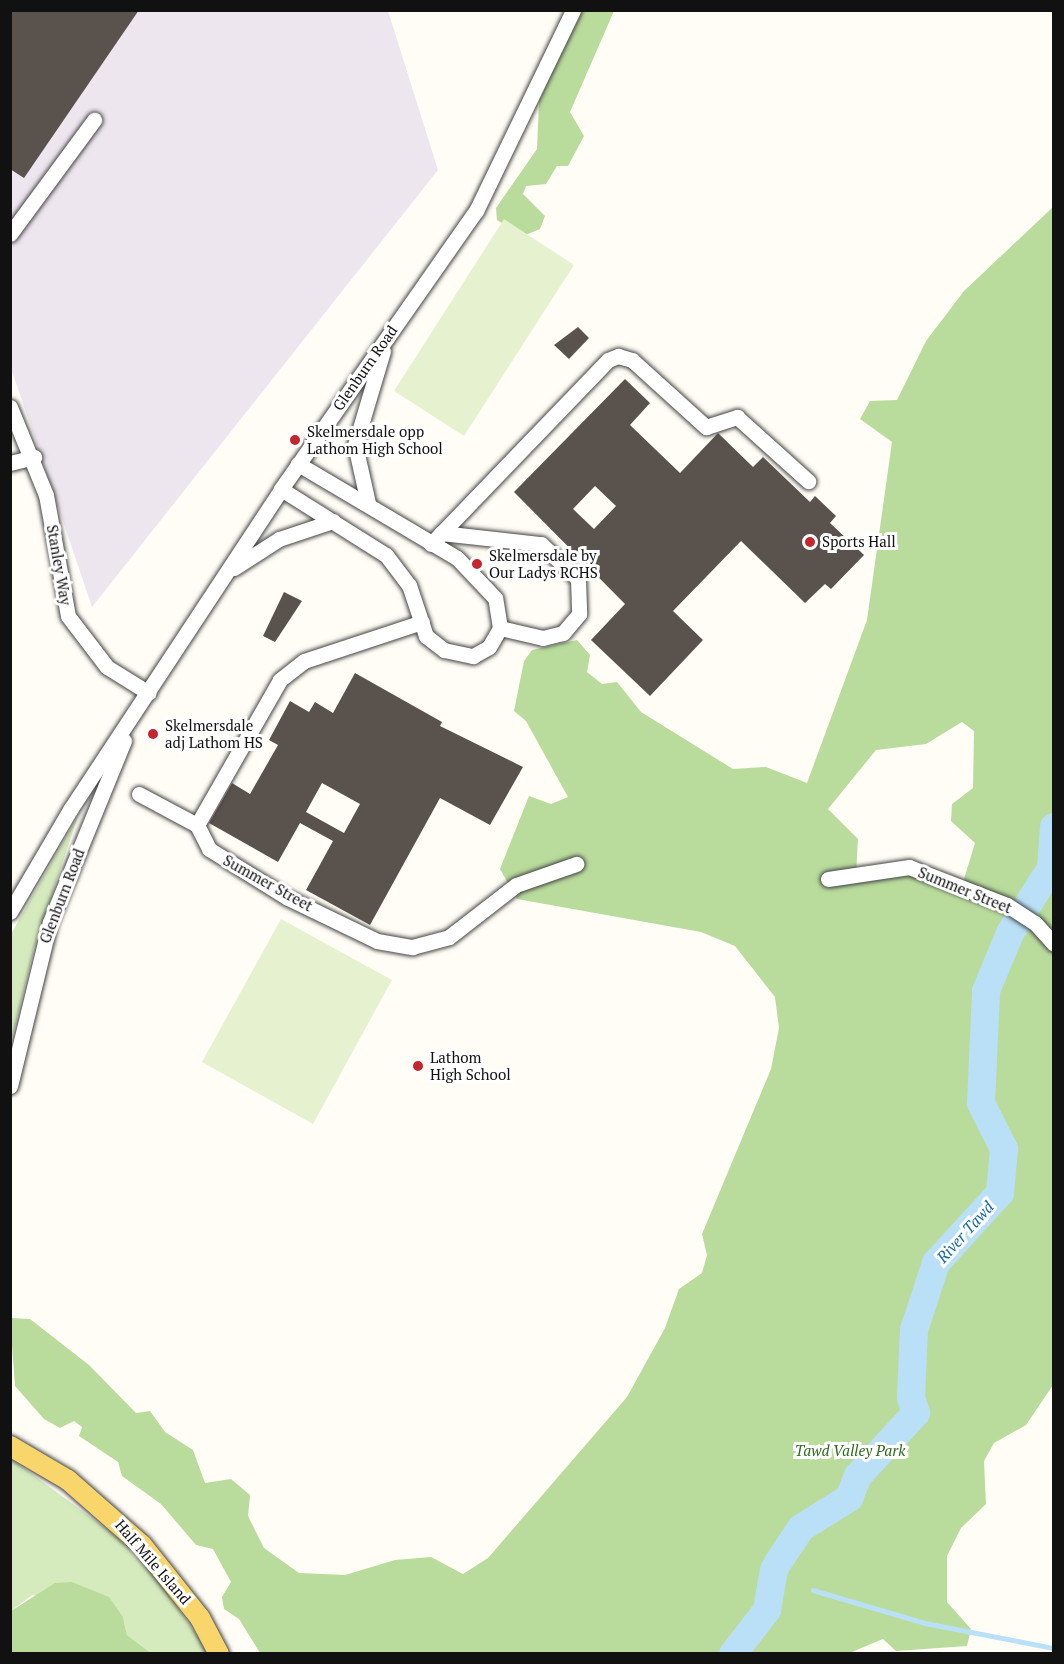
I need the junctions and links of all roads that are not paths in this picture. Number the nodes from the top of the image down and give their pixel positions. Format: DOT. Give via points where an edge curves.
graph roads {
  1 [pos="573,10"];
  2 [pos="93,120"];
  3 [pos="10,234"];
  4 [pos="387,337"];
  5 [pos="10,407"];
  6 [pos="34,457"];
  7 [pos="10,463"];
  8 [pos="298,464"];
  9 [pos="808,481"];
  10 [pos="281,489"];
  11 [pos="368,503"];
  12 [pos="333,521"];
  13 [pos="436,538"];
  14 [pos="224,576"];
  15 [pos="422,622"];
  16 [pos="500,628"];
  17 [pos="149,693"];
  18 [pos="135,713"];
  19 [pos="139,794"];
  20 [pos="197,825"];
  21 [pos="576,864"];
  22 [pos="828,879"];
  23 [pos="10,912"];
  24 [pos="1053,944"];
  25 [pos="10,1086"];
  26 [pos="10,1437"];
  27 [pos="17,1450"];
  28 [pos="219,1653"];
  1 -- 4 [label="street, Glenburn Road" via="476,211"];
  2 -- 3 [label="street"];
  4 -- 8 [label="street, Glenburn Road"];
  4 -- 11 [label="street" via="355,445"];
  5 -- 6 [label="street, Stanley Way"];
  6 -- 7 [label="street"];
  6 -- 17 [label="street, Stanley Way" via="68,616 107,667"];
  8 -- 10 [label="street, Glenburn Road"];
  8 -- 11 [label="street"];
  9 -- 13 [label="street" via="737,417 706,427 632,360 618,356 608,360"];
  10 -- 12 [label="street"];
  10 -- 14 [label="street, Glenburn Road"];
  11 -- 13 [label="street"];
  12 -- 14 [label="street" via="279,539"];
  12 -- 15 [label="street" via="399,569"];
  13 -- 16 [label="street" via="495,598"];
  13 -- 16 [label="street" via="541,544 578,579 579,614 563,633 543,638"];
  14 -- 17 [label="street, Glenburn Road"];
  15 -- 16 [label="street" via="426,636 444,650 473,656 489,647"];
  15 -- 20 [label="street" via="303,661 280,680"];
  17 -- 18 [label="street, Glenburn Road"];
  18 -- 23 [label="street, Glenburn Road"];
  18 -- 25 [label="street, Glenburn Road" via="50,922"];
  19 -- 20 [label="street"];
  20 -- 21 [label="street, Summer Street" via="209,849 242,872 377,941 412,947 449,937 516,885"];
  22 -- 24 [label="street, Summer Street" via="909,867 1007,905 1035,923"];
  26 -- 27 [label="street"];
  27 -- 28 [label="main road, Half Mile Island" via="68,1480 142,1545 200,1618"];
}
